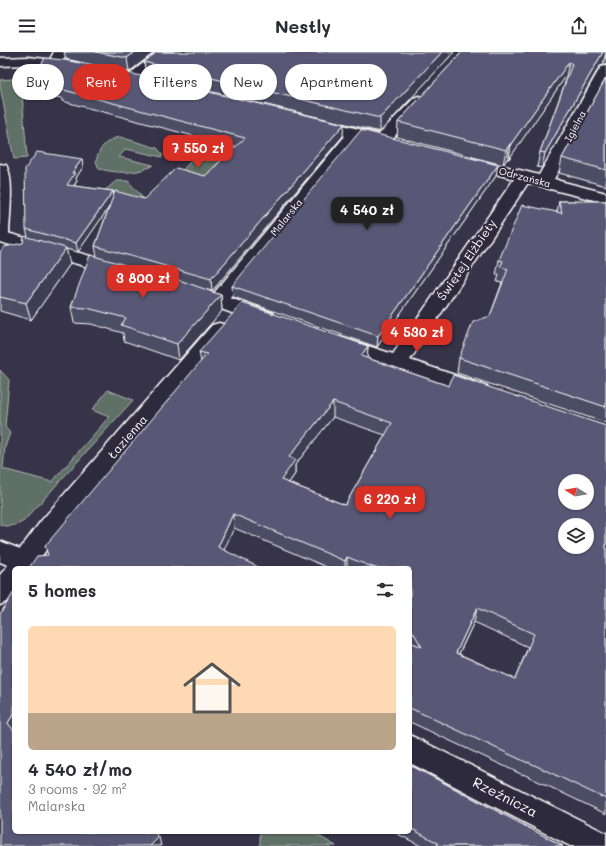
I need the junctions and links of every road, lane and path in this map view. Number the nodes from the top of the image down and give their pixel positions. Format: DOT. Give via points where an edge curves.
graph roads {
  1 [pos="166,52"];
  2 [pos="562,52"];
  3 [pos="58,58"];
  4 [pos="606,60"];
  5 [pos="0,62"];
  6 [pos="73,64"];
  7 [pos="606,70"];
  8 [pos="132,79"];
  9 [pos="139,81"];
  10 [pos="427,92"];
  11 [pos="297,119"];
  12 [pos="356,133"];
  13 [pos="383,140"];
  14 [pos="401,145"];
  15 [pos="451,158"];
  16 [pos="0,169"];
  17 [pos="524,176"];
  18 [pos="548,183"];
  19 [pos="606,198"];
  20 [pos="0,236"];
  21 [pos="131,274"];
  22 [pos="176,287"];
  23 [pos="217,301"];
  24 [pos="238,308"];
  25 [pos="286,325"];
  26 [pos="323,338"];
  27 [pos="398,363"];
  28 [pos="495,396"];
  29 [pos="0,551"];
  30 [pos="22,566"];
  31 [pos="26,566"];
  32 [pos="12,582"];
  33 [pos="0,594"];
  34 [pos="412,749"];
  35 [pos="601,846"];
  1 -- 8 [label="street"];
  2 -- 4 [label="street"];
  3 -- 5 [label="street"];
  3 -- 6 [label="street"];
  7 -- 18 [label="street, Igielna"];
  8 -- 9 [label="street"];
  10 -- 13 [label="street"];
  11 -- 12 [label="street"];
  12 -- 13 [label="street"];
  12 -- 23 [label="street, Malarska"];
  13 -- 14 [label="street"];
  15 -- 17 [label="street, Odrzańska"];
  16 -- 20 [label="street"];
  17 -- 18 [label="street, Odrzańska"];
  17 -- 27 [label="street, Świętej Elżbiety"];
  18 -- 19 [label="street, Odrzańska"];
  20 -- 21 [label="street"];
  22 -- 23 [label="street"];
  23 -- 24 [label="street"];
  24 -- 25 [label="street"];
  24 -- 31 [label="street, Łazienna" via="36,544"];
  26 -- 27 [label="street"];
  27 -- 28 [label="street"];
  29 -- 30 [label="street"];
  32 -- 33 [label="street, Łazienna"];
  34 -- 35 [label="street, Rzeźnicza"];
}
